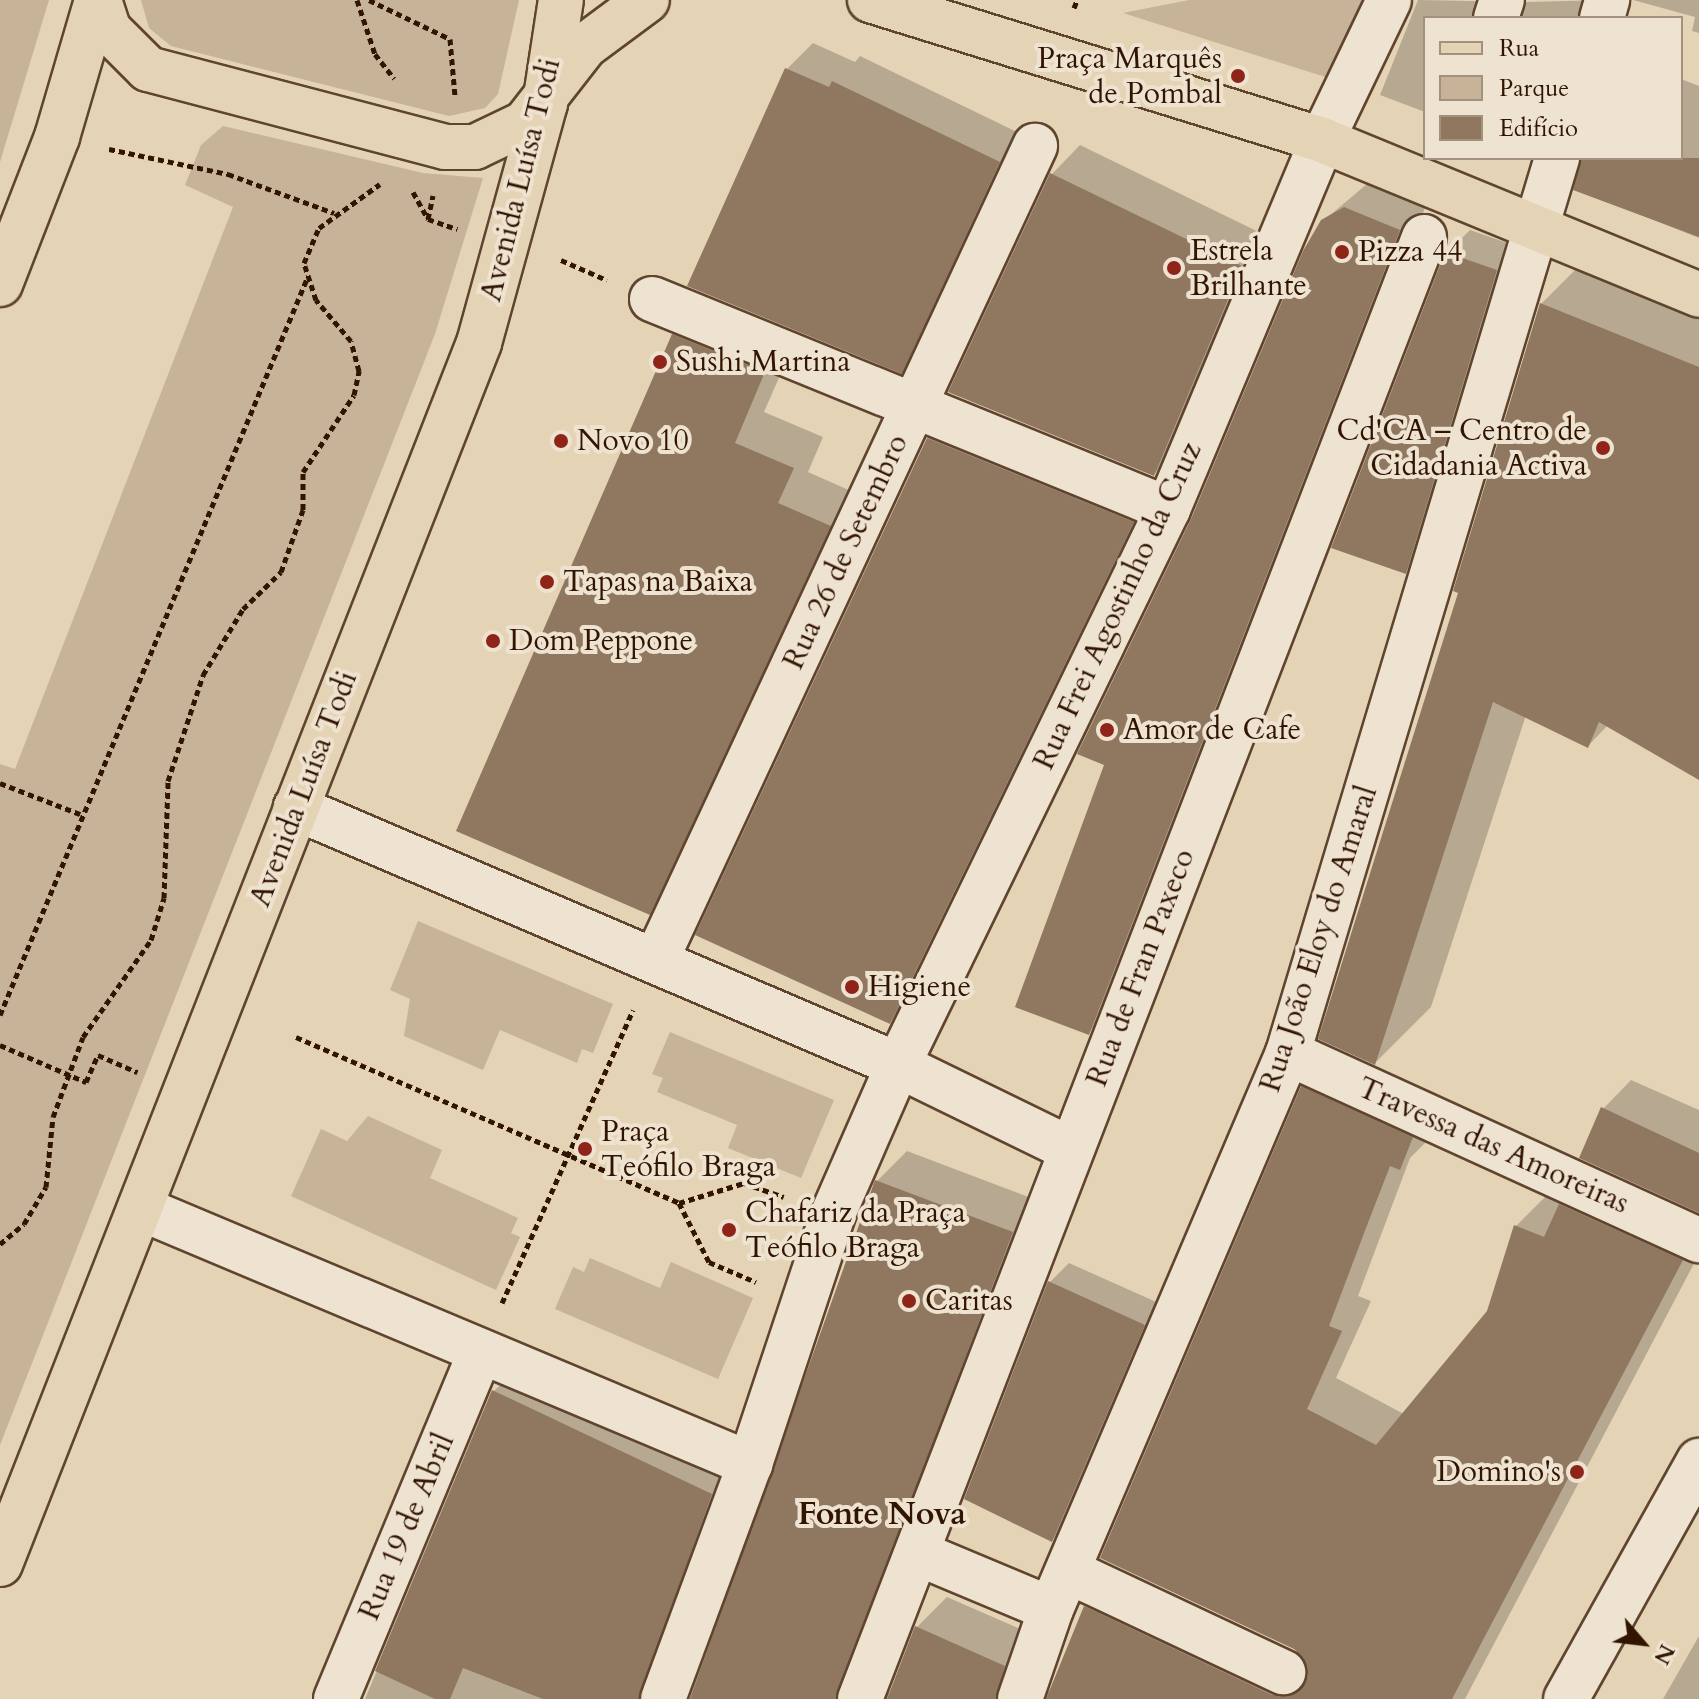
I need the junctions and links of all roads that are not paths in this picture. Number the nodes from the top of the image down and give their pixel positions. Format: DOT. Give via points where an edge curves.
graph roads {
  1 [pos="98,0"];
  2 [pos="561,0"];
  3 [pos="647,0"];
  4 [pos="870,0"];
  5 [pos="1389,0"];
  6 [pos="545,104"];
  7 [pos="1322,140"];
  8 [pos="1035,146"];
  9 [pos="1556,160"];
  10 [pos="1536,226"];
  11 [pos="1424,237"];
  12 [pos="0,284"];
  13 [pos="1699,295"];
  14 [pos="652,299"];
  15 [pos="914,408"];
  16 [pos="1168,509"];
  17 [pos="296,808"];
  18 [pos="657,958"];
  19 [pos="1288,1053"];
  20 [pos="898,1065"];
  21 [pos="1070,1149"];
  22 [pos="140,1208"];
  23 [pos="1699,1240"];
  24 [pos="479,1355"];
  25 [pos="1699,1461"];
  26 [pos="750,1464"];
  27 [pos="917,1553"];
  28 [pos="0,1564"];
  29 [pos="1060,1590"];
  30 [pos="1283,1672"];
  31 [pos="336,1699"];
  32 [pos="663,1699"];
  33 [pos="860,1699"];
  34 [pos="1020,1699"];
  35 [pos="1566,1699"];
  1 -- 6 [label="main road" via="109,30 148,69 445,147 501,138"];
  1 -- 12 [label="main road" via="57,137"];
  2 -- 6 [label="main road, Avenida Luísa Todi"];
  3 -- 6 [label="main road" via="585,46"];
  4 -- 7 [label="main road"];
  5 -- 7 [label="street"];
  6 -- 17 [label="main road, Avenida Luísa Todi" via="479,343"];
  7 -- 10 [label="main road"];
  7 -- 16 [label="street, Rua Frei Agostinho da Cruz"];
  8 -- 15 [label="street, Rua 26 de Setembro"];
  9 -- 10 [label="street, Rua João Eloy do Amaral"];
  10 -- 13 [label="main road"];
  10 -- 19 [label="street, Rua João Eloy do Amaral"];
  11 -- 21 [label="street, Rua de Fran Paxeco"];
  14 -- 15 [label="street"];
  15 -- 16 [label="street"];
  15 -- 18 [label="street, Rua 26 de Setembro"];
  16 -- 20 [label="street, Rua Frei Agostinho da Cruz"];
  17 -- 18 [label="street"];
  17 -- 22 [label="main road, Avenida Luísa Todi"];
  18 -- 20 [label="street"];
  19 -- 23 [label="street, Travessa das Amoreiras"];
  19 -- 29 [label="street, Rua João Eloy do Amaral"];
  20 -- 21 [label="street"];
  20 -- 26 [label="street" via="833,1214"];
  21 -- 27 [label="street, Rua de Fran Paxeco"];
  22 -- 24 [label="street"];
  22 -- 28 [label="main road, Avenida Luísa Todi"];
  24 -- 26 [label="street"];
  24 -- 31 [label="street, Rua 19 de Abril"];
  25 -- 35 [label="street"];
  26 -- 32 [label="street"];
  27 -- 29 [label="street"];
  27 -- 33 [label="street, Rua de Fran Paxeco"];
  29 -- 30 [label="street"];
  29 -- 34 [label="street, Rua João Eloy do Amaral"];
}
